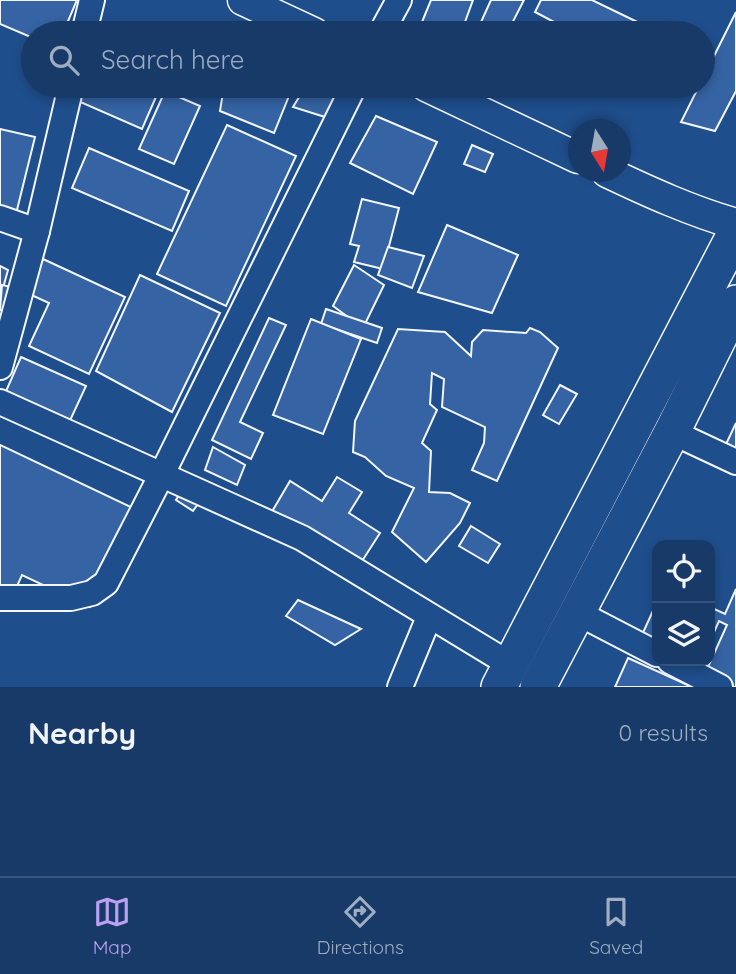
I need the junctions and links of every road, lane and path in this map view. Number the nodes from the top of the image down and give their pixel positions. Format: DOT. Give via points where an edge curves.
graph roads {
  1 [pos="92,0"];
  2 [pos="243,0"];
  3 [pos="399,0"];
  4 [pos="87,21"];
  5 [pos="288,21"];
  6 [pos="388,21"];
  7 [pos="68,98"];
  8 [pos="348,98"];
  9 [pos="452,98"];
  10 [pos="568,153"];
  11 [pos="629,182"];
  12 [pos="0,218"];
  13 [pos="736,224"];
  14 [pos="37,231"];
  15 [pos="736,232"];
  16 [pos="736,303"];
  17 [pos="0,367"];
  18 [pos="0,402"];
  19 [pos="672,432"];
  20 [pos="736,462"];
  21 [pos="162,474"];
  22 [pos="0,598"];
  23 [pos="576,611"];
  24 [pos="429,617"];
  25 [pos="652,651"];
  26 [pos="680,666"];
  27 [pos="505,676"];
  28 [pos="400,687"];
  29 [pos="538,687"];
  30 [pos="720,687"];
  1 -- 4 [label="street"];
  2 -- 5 [label="street"];
  3 -- 6 [label="street"];
  7 -- 14 [label="street"];
  8 -- 21 [label="street"];
  9 -- 10 [label="street"];
  11 -- 13 [label="street"];
  12 -- 14 [label="street"];
  14 -- 17 [label="street"];
  15 -- 27 [label="main road"];
  16 -- 19 [label="main road"];
  18 -- 21 [label="street"];
  19 -- 20 [label="street"];
  19 -- 23 [label="main road"];
  21 -- 22 [label="street" via="106,583 92,593 71,598"];
  21 -- 24 [label="street" via="302,538"];
  23 -- 25 [label="street"];
  23 -- 29 [label="main road"];
  24 -- 27 [label="street"];
  24 -- 28 [label="street"];
  26 -- 30 [label="street"];
}
